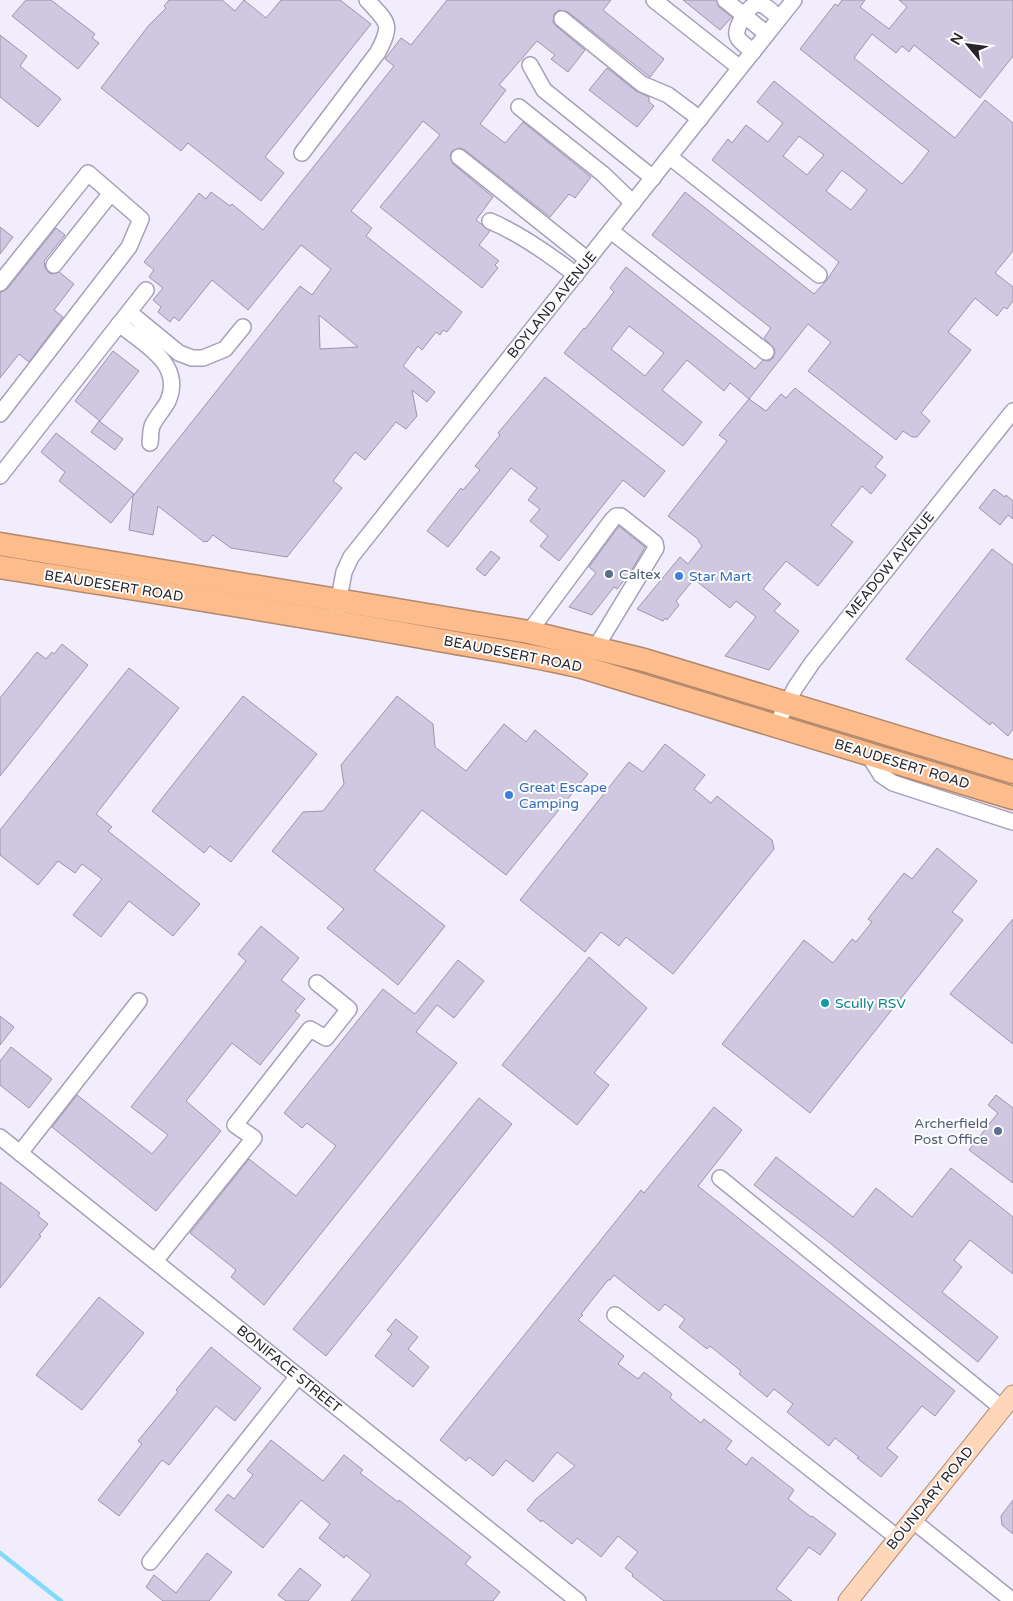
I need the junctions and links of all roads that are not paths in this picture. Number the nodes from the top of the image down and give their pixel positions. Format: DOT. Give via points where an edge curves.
graph roads {
  1 [pos="367,0"];
  2 [pos="654,0"];
  3 [pos="725,0"];
  4 [pos="794,0"];
  5 [pos="745,16"];
  6 [pos="779,18"];
  7 [pos="562,19"];
  8 [pos="767,34"];
  9 [pos="753,52"];
  10 [pos="530,64"];
  11 [pos="740,68"];
  12 [pos="519,107"];
  13 [pos="700,119"];
  14 [pos="302,153"];
  15 [pos="459,157"];
  16 [pos="670,157"];
  17 [pos="652,178"];
  18 [pos="111,193"];
  19 [pos="633,203"];
  20 [pos="490,221"];
  21 [pos="611,231"];
  22 [pos="588,260"];
  23 [pos="54,265"];
  24 [pos="576,275"];
  25 [pos="819,275"];
  26 [pos="0,283"];
  27 [pos="146,290"];
  28 [pos="129,312"];
  29 [pos="119,324"];
  30 [pos="243,327"];
  31 [pos="766,352"];
  32 [pos="1013,411"];
  33 [pos="0,414"];
  34 [pos="150,443"];
  35 [pos="0,476"];
  36 [pos="5,545"];
  37 [pos="2,572"];
  38 [pos="339,599"];
  39 [pos="335,622"];
  40 [pos="529,632"];
  41 [pos="596,647"];
  42 [pos="787,704"];
  43 [pos="776,726"];
  44 [pos="868,754"];
  45 [pos="1013,772"];
  46 [pos="1013,798"];
  47 [pos="1013,822"];
  48 [pos="318,983"];
  49 [pos="139,1001"];
  50 [pos="0,1137"];
  51 [pos="20,1153"];
  52 [pos="720,1178"];
  53 [pos="155,1261"];
  54 [pos="615,1315"];
  55 [pos="298,1376"];
  56 [pos="1008,1402"];
  57 [pos="912,1520"];
  58 [pos="898,1538"];
  59 [pos="150,1562"];
  60 [pos="1013,1600"];
  61 [pos="578,1601"];
  62 [pos="848,1601"];
  1 -- 14 [label="street" via="383,17 387,35 357,82"];
  2 -- 11 [label="street"];
  3 -- 5 [label="street"];
  4 -- 6 [label="street, BOYLAND AVENUE"];
  5 -- 6 [label="street" via="753,5 758,4 766,6"];
  5 -- 8 [label="street"];
  5 -- 9 [label="street" via="737,26 736,34"];
  6 -- 8 [label="street, BOYLAND AVENUE"];
  7 -- 13 [label="street" via="642,84 668,95"];
  8 -- 9 [label="street, BOYLAND AVENUE"];
  9 -- 11 [label="street, BOYLAND AVENUE"];
  10 -- 17 [label="street" via="544,90"];
  11 -- 13 [label="street, BOYLAND AVENUE"];
  12 -- 19 [label="street" via="604,174"];
  13 -- 16 [label="street, BOYLAND AVENUE"];
  15 -- 22 [label="street"];
  16 -- 17 [label="street, BOYLAND AVENUE"];
  16 -- 25 [label="street"];
  17 -- 19 [label="street, BOYLAND AVENUE"];
  18 -- 23 [label="street"];
  18 -- 26 [label="street" via="88,173"];
  18 -- 33 [label="street" via="141,219 129,247"];
  19 -- 21 [label="street, BOYLAND AVENUE"];
  20 -- 24 [label="street" via="546,252"];
  21 -- 22 [label="street, BOYLAND AVENUE"];
  21 -- 31 [label="street"];
  22 -- 24 [label="street, BOYLAND AVENUE"];
  24 -- 38 [label="street, BOYLAND AVENUE" via="351,558 344,572"];
  27 -- 28 [label="street"];
  28 -- 29 [label="street"];
  28 -- 30 [label="street" via="180,353 192,358 203,358 225,349"];
  29 -- 34 [label="street" via="162,359 170,372 172,386 168,402 152,426"];
  29 -- 35 [label="street"];
  32 -- 42 [label="street, MEADOW AVENUE" via="812,663"];
  36 -- 37 [label="street"];
  36 -- 38 [label="highway, BEAUDESERT ROAD"];
  37 -- 39 [label="highway, BEAUDESERT ROAD"];
  38 -- 39 [label="street, BOYLAND AVENUE"];
  38 -- 40 [label="highway, BEAUDESERT ROAD"];
  39 -- 43 [label="highway, BEAUDESERT ROAD" via="557,661"];
  40 -- 41 [label="highway, BEAUDESERT ROAD"];
  40 -- 41 [label="street" via="612,520 621,516 656,548"];
  41 -- 42 [label="highway, BEAUDESERT ROAD"];
  42 -- 43 [label="street, MEADOW AVENUE"];
  42 -- 45 [label="highway, BEAUDESERT ROAD"];
  43 -- 44 [label="highway, BEAUDESERT ROAD"];
  44 -- 46 [label="highway, BEAUDESERT ROAD"];
  44 -- 47 [label="street" via="881,774 893,783"];
  48 -- 53 [label="street" via="349,1009 326,1038 310,1030 235,1125 254,1138"];
  49 -- 51 [label="street"];
  50 -- 51 [label="street, BONIFACE STREET"];
  51 -- 53 [label="street, BONIFACE STREET"];
  52 -- 56 [label="street"];
  53 -- 55 [label="street, BONIFACE STREET"];
  54 -- 58 [label="street"];
  55 -- 59 [label="street"];
  55 -- 61 [label="street, BONIFACE STREET"];
  56 -- 57 [label="main road, BOUNDARY ROAD"];
  57 -- 58 [label="main road, BOUNDARY ROAD"];
  57 -- 60 [label="street"];
  58 -- 62 [label="main road, BOUNDARY ROAD"];
}
